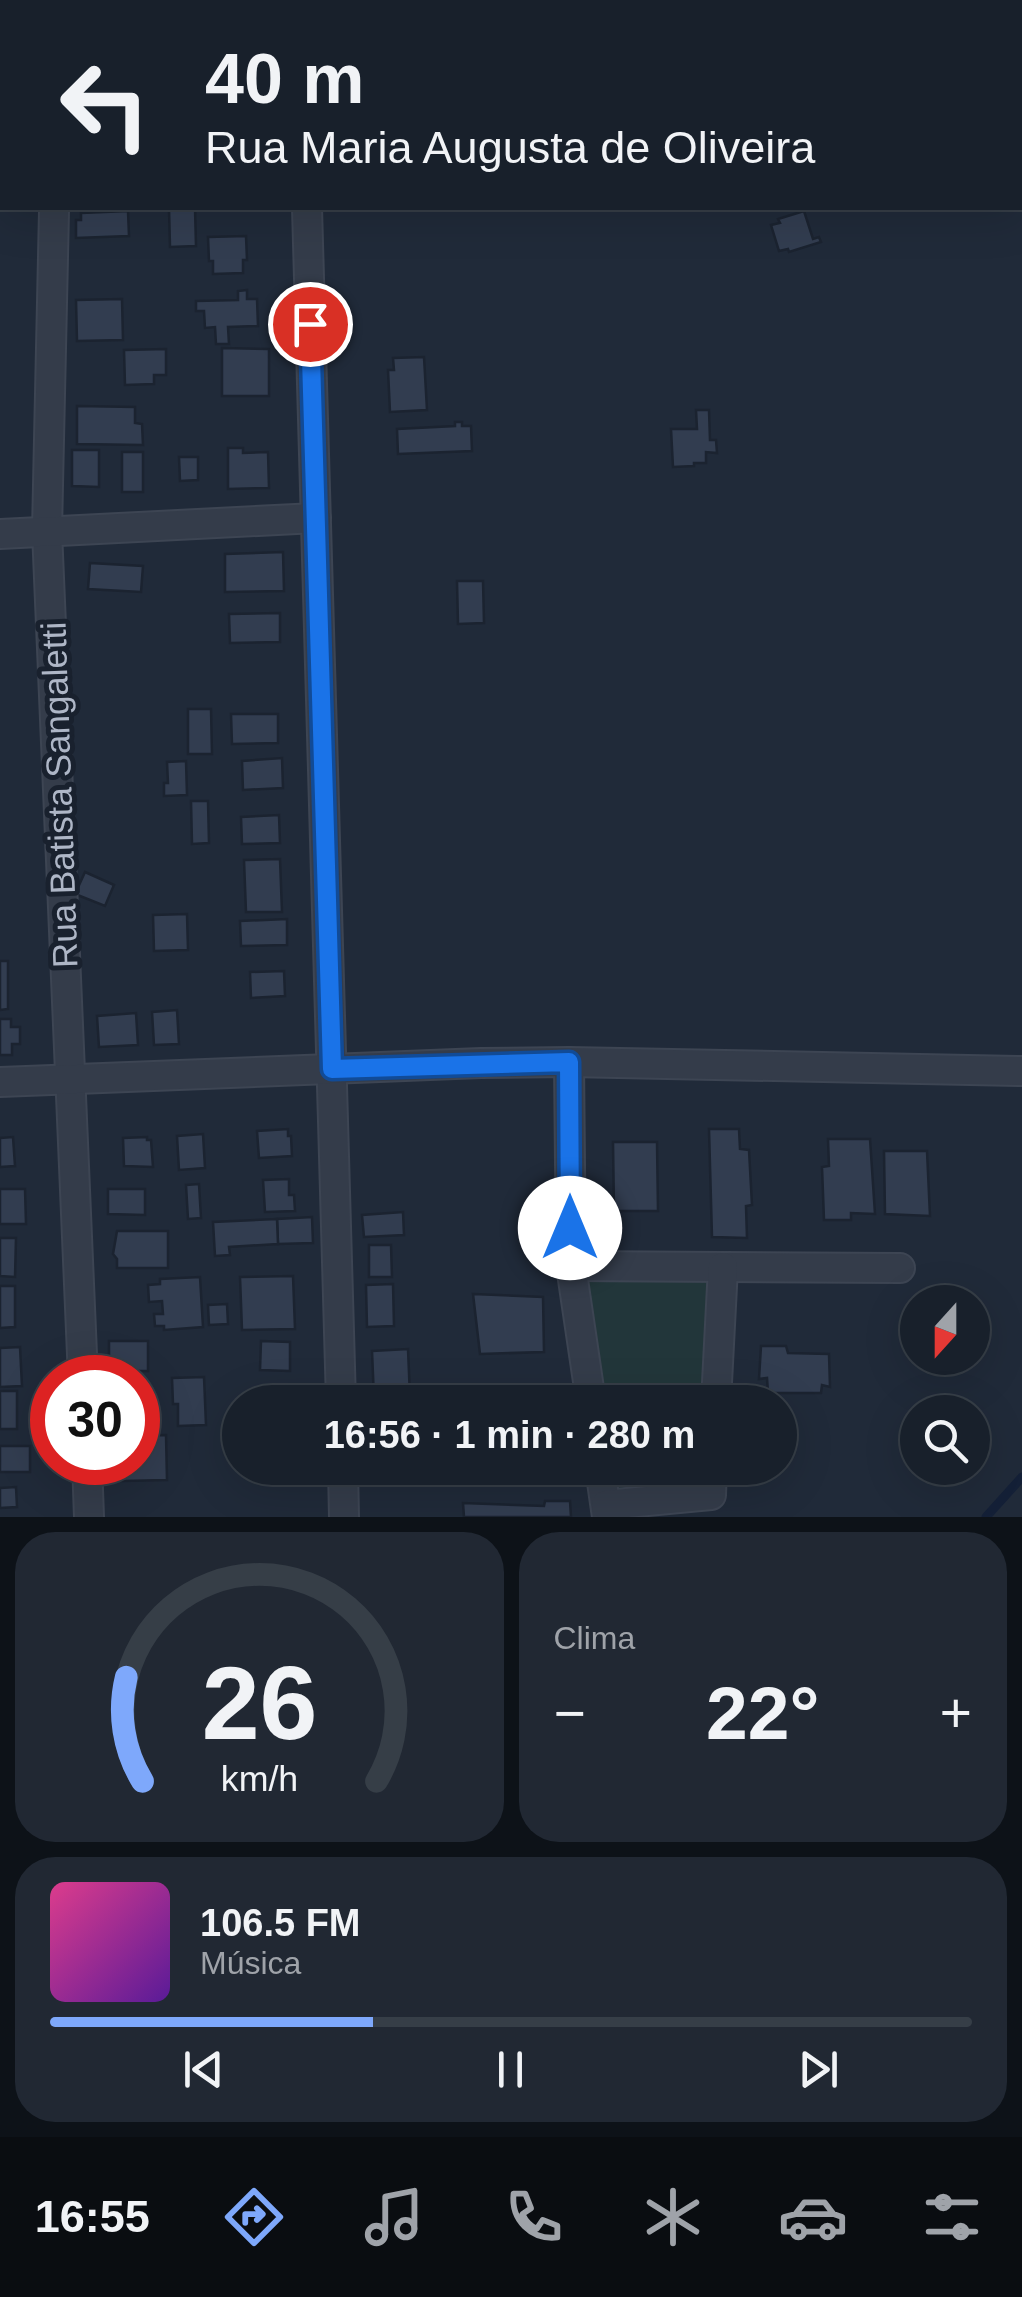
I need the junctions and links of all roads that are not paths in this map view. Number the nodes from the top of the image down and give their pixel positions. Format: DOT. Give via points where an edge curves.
graph roads {
  1 [pos="307,210"];
  2 [pos="54,212"];
  3 [pos="316,518"];
  4 [pos="48,531"];
  5 [pos="0,534"];
  6 [pos="569,1062"];
  7 [pos="332,1069"];
  8 [pos="1022,1071"];
  9 [pos="71,1079"];
  10 [pos="0,1082"];
  11 [pos="570,1266"];
  12 [pos="723,1267"];
  13 [pos="900,1268"];
  14 [pos="82,1355"];
  15 [pos="341,1385"];
  16 [pos="588,1385"];
  17 [pos="717,1385"];
  18 [pos="88,1485"];
  19 [pos="343,1485"];
  20 [pos="603,1485"];
  21 [pos="711,1485"];
  22 [pos="607,1511"];
  23 [pos="89,1517"];
  24 [pos="344,1517"];
  1 -- 3 [label="street"];
  2 -- 4 [label="street, Rua Batista Sangaletti"];
  3 -- 4 [label="street"];
  3 -- 7 [label="street"];
  4 -- 5 [label="street"];
  4 -- 9 [label="street, Rua Batista Sangaletti"];
  6 -- 7 [label="street"];
  6 -- 8 [label="street"];
  6 -- 11 [label="street"];
  7 -- 9 [label="street"];
  7 -- 15 [label="street"];
  9 -- 10 [label="street"];
  9 -- 14 [label="street, Rua Batista Sangaletti"];
  11 -- 12 [label="street"];
  11 -- 16 [label="street"];
  12 -- 13 [label="street"];
  12 -- 17 [label="street"];
  18 -- 23 [label="street"];
  19 -- 24 [label="street"];
  20 -- 22 [label="street"];
  21 -- 22 [label="street" via="711,1495"];
}
